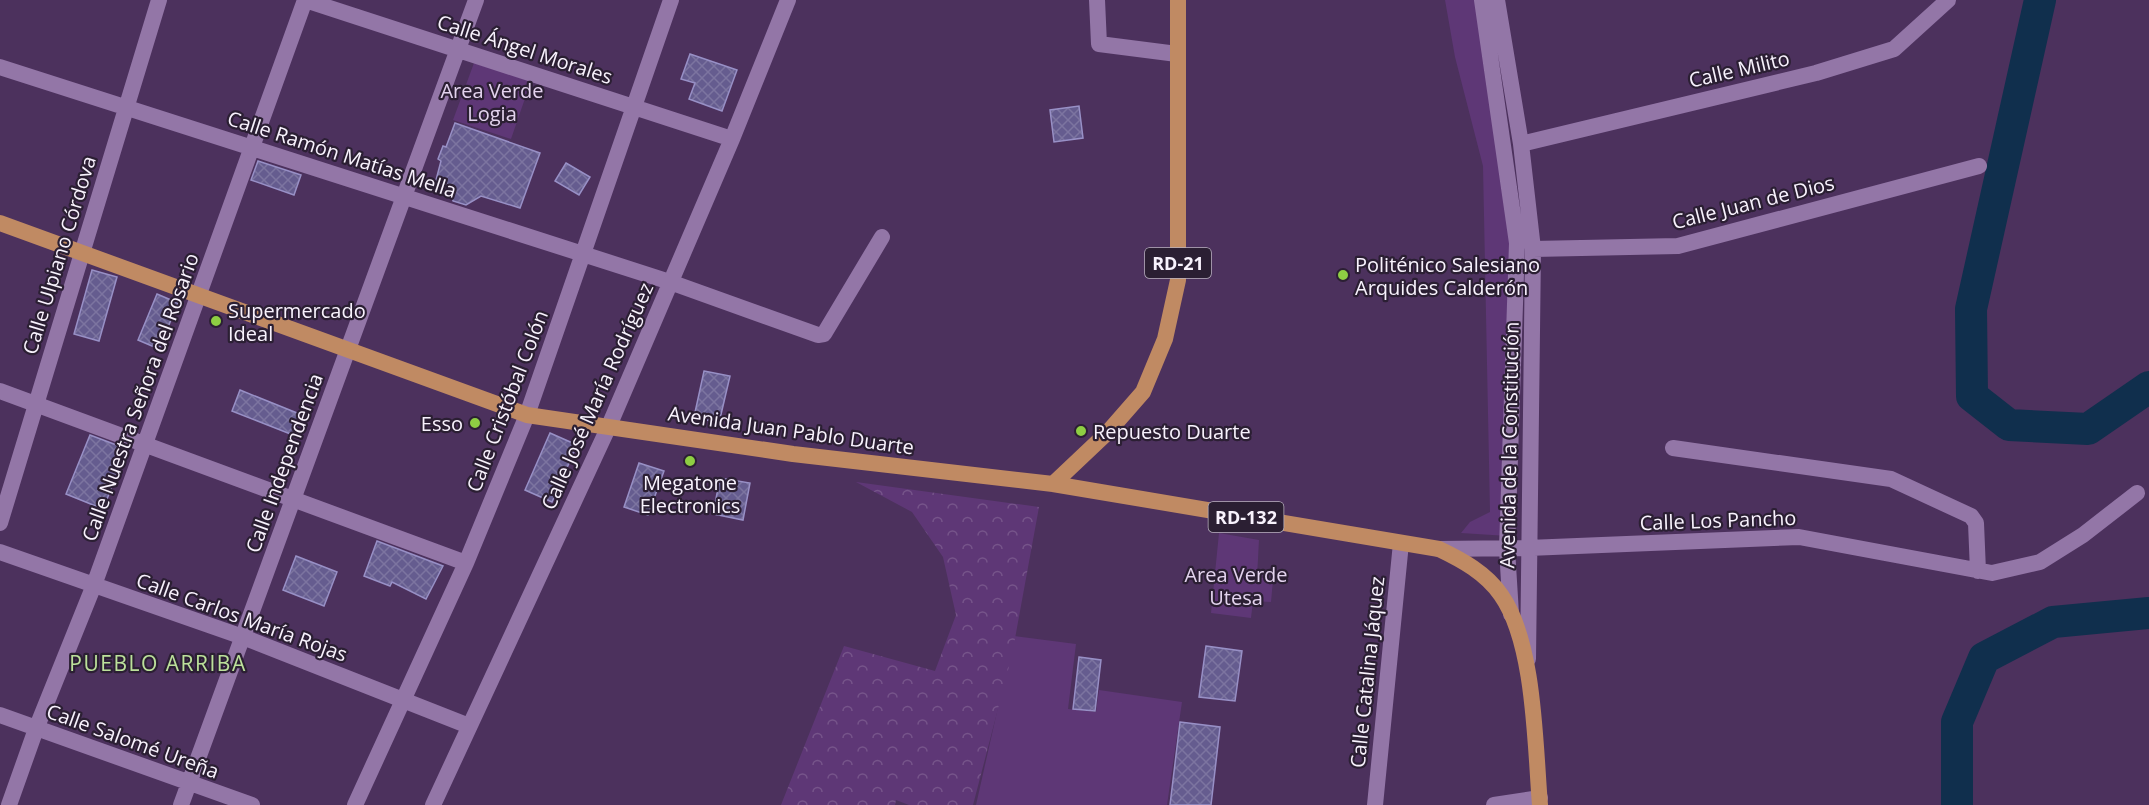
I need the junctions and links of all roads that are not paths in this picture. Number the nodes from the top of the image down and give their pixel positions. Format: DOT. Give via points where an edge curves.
graph roads {
  1 [pos="159,0"];
  2 [pos="305,0"];
  3 [pos="476,0"];
  4 [pos="671,0"];
  5 [pos="788,0"];
  6 [pos="1097,0"];
  7 [pos="1178,0"];
  8 [pos="1482,0"];
  9 [pos="1497,0"];
  10 [pos="1948,0"];
  11 [pos="458,50"];
  12 [pos="1177,54"];
  13 [pos="0,67"];
  14 [pos="635,107"];
  15 [pos="126,108"];
  16 [pos="732,139"];
  17 [pos="1521,144"];
  18 [pos="252,147"];
  19 [pos="1979,166"];
  20 [pos="405,197"];
  21 [pos="0,223"];
  22 [pos="882,237"];
  23 [pos="1533,249"];
  24 [pos="82,254"];
  25 [pos="583,254"];
  26 [pos="670,282"];
  27 [pos="199,295"];
  28 [pos="348,350"];
  29 [pos="0,391"];
  30 [pos="36,404"];
  31 [pos="527,415"];
  32 [pos="609,426"];
  33 [pos="146,444"];
  34 [pos="1673,448"];
  35 [pos="1053,484"];
  36 [pos="2137,493"];
  37 [pos="293,500"];
  38 [pos="0,523"];
  39 [pos="1401,543"];
  40 [pos="1528,548"];
  41 [pos="1439,549"];
  42 [pos="1507,549"];
  43 [pos="0,552"];
  44 [pos="466,563"];
  45 [pos="1978,571"];
  46 [pos="94,585"];
  47 [pos="1511,614"];
  48 [pos="243,637"];
  49 [pos="1528,678"];
  50 [pos="404,701"];
  51 [pos="0,715"];
  52 [pos="469,726"];
  53 [pos="36,729"];
  54 [pos="189,783"];
  55 [pos="1540,802"];
  56 [pos="9,805"];
  57 [pos="181,805"];
  58 [pos="252,805"];
  59 [pos="355,805"];
  60 [pos="433,805"];
  61 [pos="1375,805"];
  62 [pos="1494,805"];
  1 -- 15 [label="street, Calle Ulpiano Córdova"];
  2 -- 11 [label="street, Calle Ángel Morales"];
  2 -- 18 [label="street, Calle Nuestra Señora del Rosario"];
  3 -- 11 [label="street, Calle Independencia"];
  4 -- 14 [label="street, Calle Cristóbal Colón"];
  5 -- 16 [label="street, Calle José María Rodríguez"];
  6 -- 12 [label="street" via="1099,44"];
  7 -- 12 [label="main road, RD-21"];
  8 -- 42 [label="street, Avenida de la Constitución" via="1517,243"];
  9 -- 17 [label="street, Avenida de la Constitución"];
  10 -- 17 [label="street, Calle Milito" via="1894,49 1816,73"];
  11 -- 14 [label="street, Calle Ángel Morales"];
  11 -- 20 [label="street, Calle Independencia"];
  12 -- 35 [label="main road, RD-21" via="1178,280 1165,339 1143,392"];
  13 -- 15 [label="street, Calle Ramón Matías Mella"];
  14 -- 16 [label="street, Calle Ángel Morales"];
  14 -- 25 [label="street, Calle Cristóbal Colón"];
  15 -- 18 [label="street, Calle Ramón Matías Mella"];
  15 -- 24 [label="street, Calle Ulpiano Córdova"];
  16 -- 26 [label="street, Calle José María Rodríguez"];
  17 -- 23 [label="street, Avenida de la Constitución"];
  18 -- 20 [label="street, Calle Ramón Matías Mella"];
  18 -- 27 [label="street, Calle Nuestra Señora del Rosario"];
  19 -- 23 [label="street, Calle Juan de Dios" via="1678,246"];
  20 -- 25 [label="street, Calle Ramón Matías Mella"];
  20 -- 28 [label="street, Calle Independencia"];
  21 -- 24 [label="main road, Avenida Juan Pablo Duarte"];
  22 -- 26 [label="street, Calle Ramón Matías Mella" via="821,336"];
  23 -- 40 [label="street, Avenida de la Constitución"];
  24 -- 27 [label="main road, Avenida Juan Pablo Duarte"];
  24 -- 30 [label="street, Calle Ulpiano Córdova"];
  25 -- 26 [label="street, Calle Ramón Matías Mella"];
  25 -- 31 [label="street, Calle Cristóbal Colón"];
  26 -- 32 [label="street, Calle José María Rodríguez"];
  27 -- 28 [label="main road, Avenida Juan Pablo Duarte"];
  27 -- 33 [label="street, Calle Nuestra Señora del Rosario"];
  28 -- 31 [label="main road, Avenida Juan Pablo Duarte"];
  28 -- 37 [label="street, Calle Independencia"];
  29 -- 30 [label="street"];
  30 -- 33 [label="street"];
  30 -- 38 [label="street, Calle Ulpiano Córdova"];
  31 -- 32 [label="main road, Avenida Juan Pablo Duarte"];
  31 -- 44 [label="street, Calle Cristóbal Colón"];
  32 -- 35 [label="main road, Avenida Juan Pablo Duarte" via="793,454"];
  32 -- 52 [label="street, Calle José María Rodríguez"];
  33 -- 37 [label="street"];
  33 -- 46 [label="street, Calle Nuestra Señora del Rosario"];
  34 -- 45 [label="street" via="1891,479 1971,516 1976,523"];
  35 -- 39 [label="main road, Avenida Juan Pablo Duarte / RD-132"];
  36 -- 45 [label="street, Calle Los Pancho" via="2040,562 1992,573"];
  37 -- 44 [label="street"];
  37 -- 48 [label="street, Calle Independencia"];
  39 -- 41 [label="main road, Avenida Juan Pablo Duarte / RD-132"];
  39 -- 61 [label="street, Calle Catalina Jáquez"];
  40 -- 42 [label="street, Calle Los Pancho"];
  40 -- 45 [label="street, Calle Los Pancho" via="1799,537"];
  40 -- 49 [label="street, Avenida de la Constitución"];
  41 -- 42 [label="street, Calle Los Pancho"];
  41 -- 47 [label="main road, Avenida Juan Pablo Duarte / RD-132" via="1488,580"];
  42 -- 47 [label="street, Avenida de la Constitución"];
  43 -- 46 [label="street, Calle Carlos María Rojas"];
  44 -- 50 [label="street, Calle Cristóbal Colón"];
  46 -- 48 [label="street, Calle Carlos María Rojas"];
  46 -- 53 [label="street, Calle Nuestra Señora del Rosario"];
  47 -- 49 [label="main road, Avenida Juan Pablo Duarte / RD-132"];
  48 -- 50 [label="street, Calle Carlos María Rojas"];
  48 -- 54 [label="street, Calle Independencia"];
  49 -- 55 [label="main road, RD-132"];
  50 -- 52 [label="street, Calle Carlos María Rojas"];
  50 -- 59 [label="street, Calle Cristóbal Colón"];
  51 -- 53 [label="street, Calle Salomé Ureña"];
  52 -- 60 [label="street, Calle José María Rodríguez"];
  53 -- 54 [label="street, Calle Salomé Ureña"];
  53 -- 56 [label="street, Calle Nuestra Señora del Rosario"];
  54 -- 57 [label="street, Calle Independencia"];
  54 -- 58 [label="street, Calle Salomé Ureña"];
  55 -- 62 [label="street"];
}
